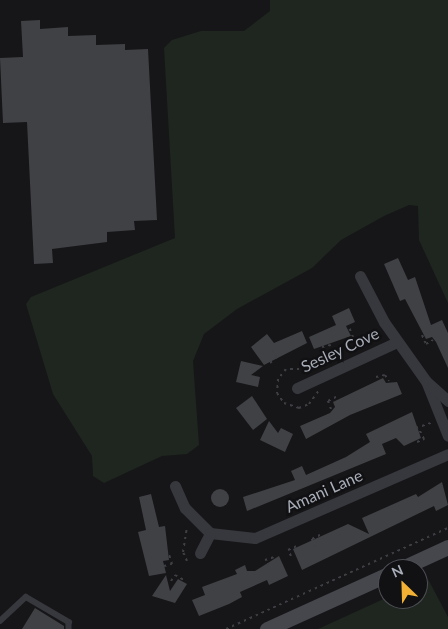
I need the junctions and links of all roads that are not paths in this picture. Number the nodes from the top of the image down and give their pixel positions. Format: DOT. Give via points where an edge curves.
graph roads {
  1 [pos="360,276"];
  2 [pos="397,342"];
  3 [pos="426,381"];
  4 [pos="297,388"];
  5 [pos="448,402"];
  6 [pos="448,436"];
  7 [pos="448,454"];
  8 [pos="175,486"];
  9 [pos="210,533"];
  10 [pos="448,547"];
  11 [pos="200,553"];
  12 [pos="422,559"];
  13 [pos="378,579"];
  14 [pos="0,621"];
  15 [pos="69,629"];
  16 [pos="267,629"];
  1 -- 2 [label="street"];
  2 -- 3 [label="street"];
  2 -- 4 [label="street, Sesley Cove"];
  3 -- 5 [label="street"];
  3 -- 6 [label="street"];
  7 -- 9 [label="street, Amani Lane" via="265,535 236,539"];
  8 -- 9 [label="street" via="185,508"];
  9 -- 11 [label="street"];
  10 -- 12 [label="main road"];
  13 -- 16 [label="main road"];
  14 -- 15 [label="lane" via="26,597 69,622"];
}
